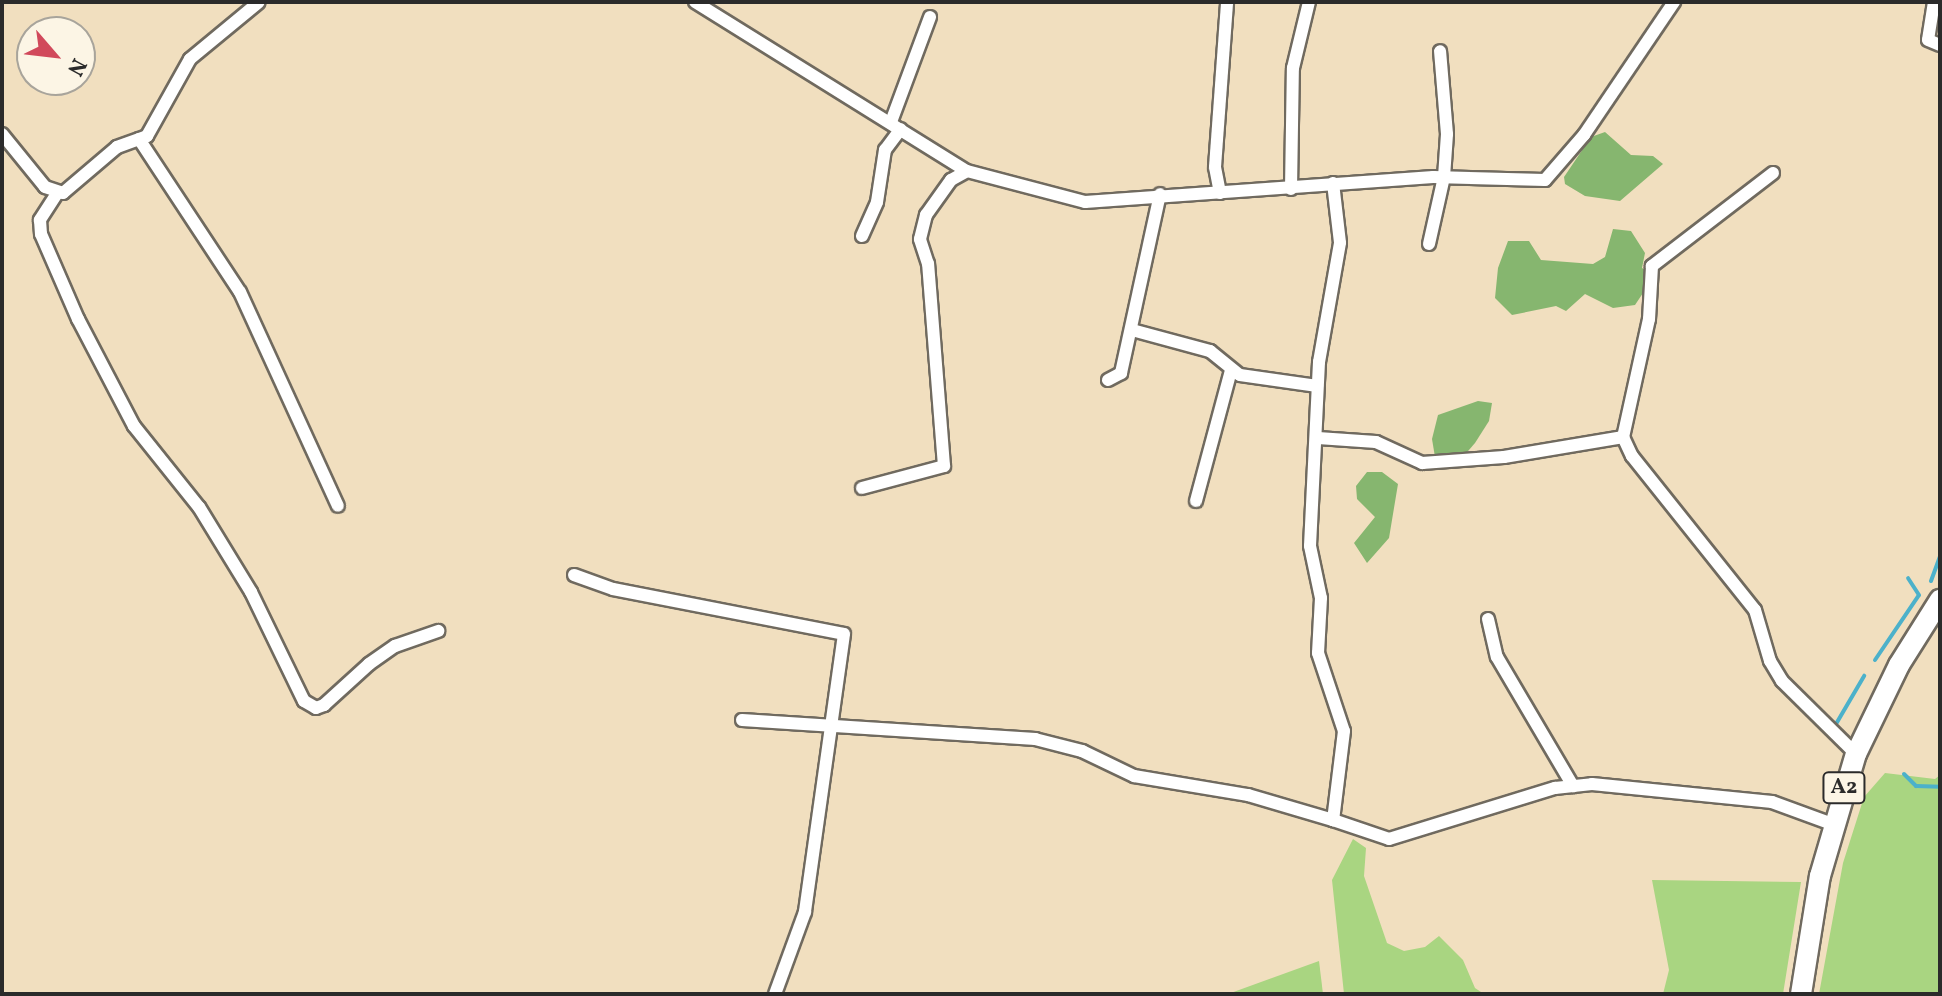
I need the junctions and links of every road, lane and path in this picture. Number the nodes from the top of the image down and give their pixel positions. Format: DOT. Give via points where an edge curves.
graph roads {
  1 [pos="259,2"];
  2 [pos="695,2"];
  3 [pos="1227,2"];
  4 [pos="1309,2"];
  5 [pos="1674,2"];
  6 [pos="1934,2"];
  7 [pos="930,17"];
  8 [pos="1940,45"];
  9 [pos="1440,51"];
  10 [pos="896,125"];
  11 [pos="2,134"];
  12 [pos="139,139"];
  13 [pos="967,171"];
  14 [pos="1773,173"];
  15 [pos="1444,177"];
  16 [pos="1333,183"];
  17 [pos="1291,189"];
  18 [pos="1220,193"];
  19 [pos="1160,194"];
  20 [pos="56,195"];
  21 [pos="862,236"];
  22 [pos="1429,244"];
  23 [pos="1132,330"];
  24 [pos="1231,370"];
  25 [pos="1108,380"];
  26 [pos="1317,386"];
  27 [pos="1623,437"];
  28 [pos="1318,438"];
  29 [pos="862,488"];
  30 [pos="1196,501"];
  31 [pos="338,506"];
  32 [pos="574,575"];
  33 [pos="1940,600"];
  34 [pos="1488,619"];
  35 [pos="438,631"];
  36 [pos="742,720"];
  37 [pos="835,726"];
  38 [pos="1856,754"];
  39 [pos="1573,786"];
  40 [pos="1333,820"];
  41 [pos="1832,824"];
  42 [pos="775,994"];
  43 [pos="1801,994"];
  1 -- 12 [label="street" via="190,59 178,74 160,120"];
  2 -- 10 [label="street"];
  3 -- 18 [label="street" via="1215,167"];
  4 -- 17 [label="street" via="1293,68"];
  5 -- 15 [label="street" via="1584,135 1545,180"];
  6 -- 8 [label="street" via="1928,40"];
  7 -- 10 [label="street"];
  9 -- 15 [label="street" via="1447,134"];
  10 -- 13 [label="street"];
  10 -- 21 [label="street" via="885,150 874,212"];
  11 -- 20 [label="street"];
  12 -- 20 [label="street" via="117,147"];
  12 -- 31 [label="street" via="240,292"];
  13 -- 19 [label="street" via="1085,202"];
  13 -- 29 [label="street" via="951,180 926,215 920,239 931,292 944,466"];
  14 -- 27 [label="street" via="1652,266 1649,319"];
  15 -- 16 [label="street"];
  15 -- 22 [label="street"];
  16 -- 17 [label="street"];
  16 -- 26 [label="street" via="1340,243"];
  17 -- 18 [label="street"];
  18 -- 19 [label="street"];
  19 -- 23 [label="street"];
  20 -- 35 [label="street" via="40,220 41,234 78,319 134,426 199,507 251,592 304,701 316,708 324,705 395,646"];
  23 -- 24 [label="street" via="1210,351"];
  23 -- 25 [label="street" via="1126,334 1121,373"];
  24 -- 26 [label="street"];
  24 -- 30 [label="street"];
  26 -- 28 [label="street"];
  27 -- 28 [label="street" via="1504,457 1422,463 1376,442"];
  27 -- 38 [label="street" via="1632,456 1755,610 1770,661 1782,681"];
  28 -- 40 [label="street" via="1310,546 1321,598 1318,653 1344,731"];
  32 -- 37 [label="street" via="613,589 763,620 839,629 846,641"];
  33 -- 38 [label="main road, A2" via="1899,665"];
  34 -- 39 [label="street" via="1508,680"];
  36 -- 37 [label="street"];
  37 -- 40 [label="street" via="1055,743 1134,776 1248,795"];
  37 -- 42 [label="street" via="805,912"];
  38 -- 41 [label="main road, A2"];
  39 -- 40 [label="street" via="1389,839"];
  39 -- 41 [label="street" via="1634,786 1772,802"];
  41 -- 43 [label="main road, A2"];
}
